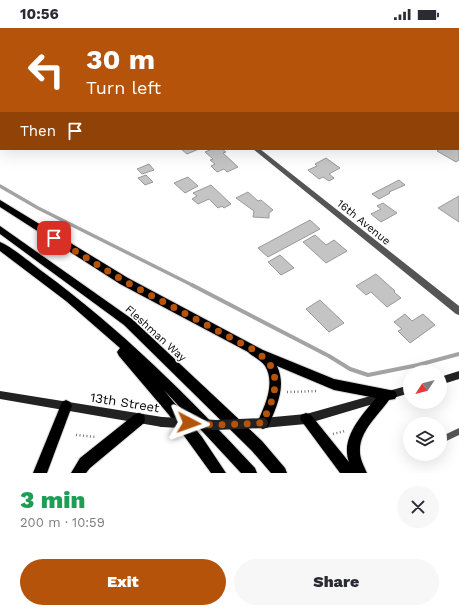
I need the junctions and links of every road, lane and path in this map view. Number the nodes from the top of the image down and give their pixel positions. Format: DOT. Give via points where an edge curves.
graph roads {
  1 [pos="257,150"];
  2 [pos="0,203"];
  3 [pos="0,228"];
  4 [pos="0,246"];
  5 [pos="459,311"];
  6 [pos="92,316"];
  7 [pos="252,349"];
  8 [pos="459,375"];
  9 [pos="447,379"];
  10 [pos="320,390"];
  11 [pos="403,391"];
  12 [pos="286,392"];
  13 [pos="0,395"];
  14 [pos="388,396"];
  15 [pos="66,406"];
  16 [pos="139,419"];
  17 [pos="306,419"];
  18 [pos="262,423"];
  19 [pos="348,431"];
  20 [pos="459,431"];
  21 [pos="76,435"];
  22 [pos="326,436"];
  23 [pos="99,437"];
  24 [pos="447,437"];
  25 [pos="40,473"];
  26 [pos="78,473"];
  27 [pos="219,473"];
  28 [pos="250,473"];
  29 [pos="280,473"];
  30 [pos="349,473"];
  31 [pos="360,473"];
  1 -- 5 [label="street, 16th Avenue"];
  2 -- 7 [label="main road" via="124,281"];
  3 -- 29 [label="main road, Fleshman Way" via="128,322 257,446"];
  4 -- 6 [label="main road"];
  6 -- 27 [label="main road" via="158,393"];
  6 -- 28 [label="main road" via="161,379"];
  7 -- 14 [label="main road" via="329,383"];
  7 -- 18 [label="main road" via="269,363 275,380 272,404"];
  8 -- 9 [label="main road"];
  10 -- 12 [label="path"];
  11 -- 14 [label="main road, 13th Street"];
  13 -- 15 [label="main road, 13th Street"];
  14 -- 17 [label="main road, 13th Street"];
  14 -- 31 [label="main road" via="363,426 356,440 353,453"];
  15 -- 16 [label="main road, 13th Street"];
  15 -- 25 [label="main road"];
  16 -- 18 [label="main road, 13th Street, bridge" via="216,425"];
  16 -- 26 [label="main road" via="85,463"];
  17 -- 18 [label="main road, 13th Street"];
  17 -- 30 [label="main road"];
  19 -- 22 [label="path"];
  20 -- 24 [label="lane"];
  21 -- 23 [label="path"];
}
